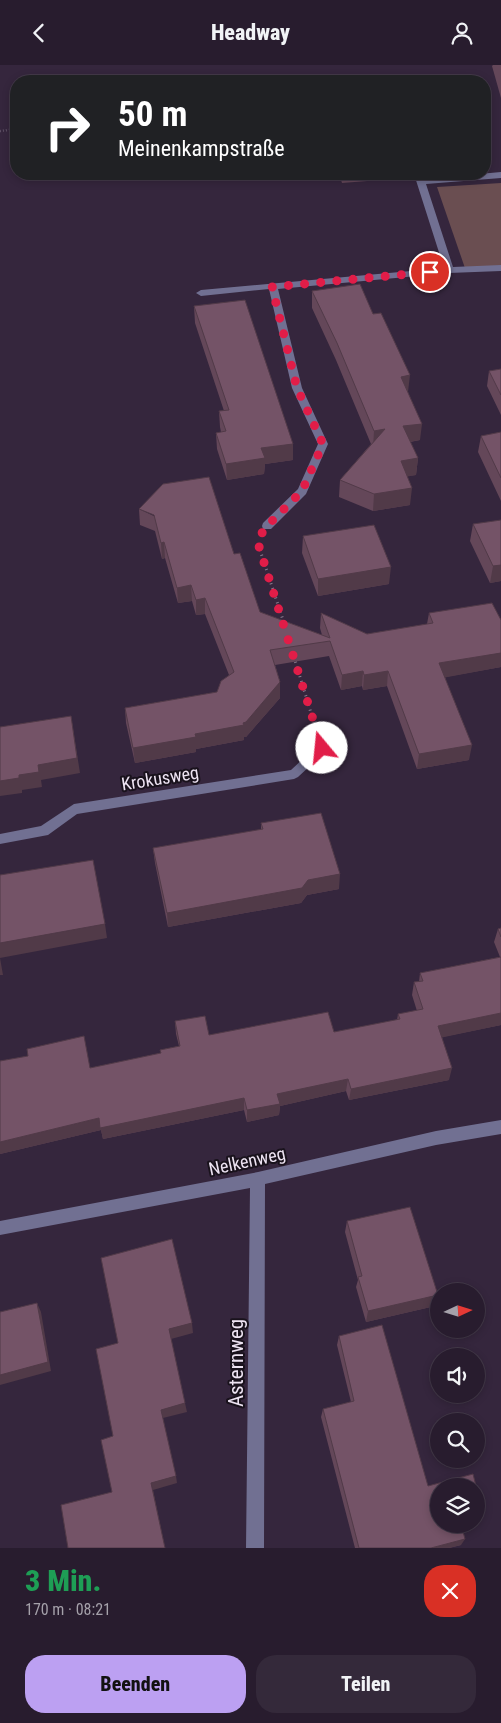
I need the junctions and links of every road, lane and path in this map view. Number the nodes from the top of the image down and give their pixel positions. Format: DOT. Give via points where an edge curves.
graph roads {
  1 [pos="420,180"];
  2 [pos="501,268"];
  3 [pos="449,270"];
  4 [pos="272,287"];
  5 [pos="201,293"];
  6 [pos="267,526"];
  7 [pos="285,626"];
  8 [pos="294,654"];
  9 [pos="322,748"];
  10 [pos="0,839"];
  11 [pos="501,1127"];
  12 [pos="258,1179"];
  13 [pos="0,1228"];
  14 [pos="255,1548"];
  1 -- 3 [label="street"];
  2 -- 3 [label="street"];
  3 -- 4 [label="street"];
  4 -- 5 [label="street"];
  4 -- 6 [label="street" via="297,388 323,444 302,491"];
  6 -- 7 [label="path" via="257,540"];
  8 -- 9 [label="path"];
  9 -- 10 [label="street, Krokusweg" via="294,773 74,809 44,831"];
  11 -- 12 [label="street, Nelkenweg" via="436,1138"];
  12 -- 13 [label="street, Nelkenweg"];
  12 -- 14 [label="street, Asternweg"];
}
